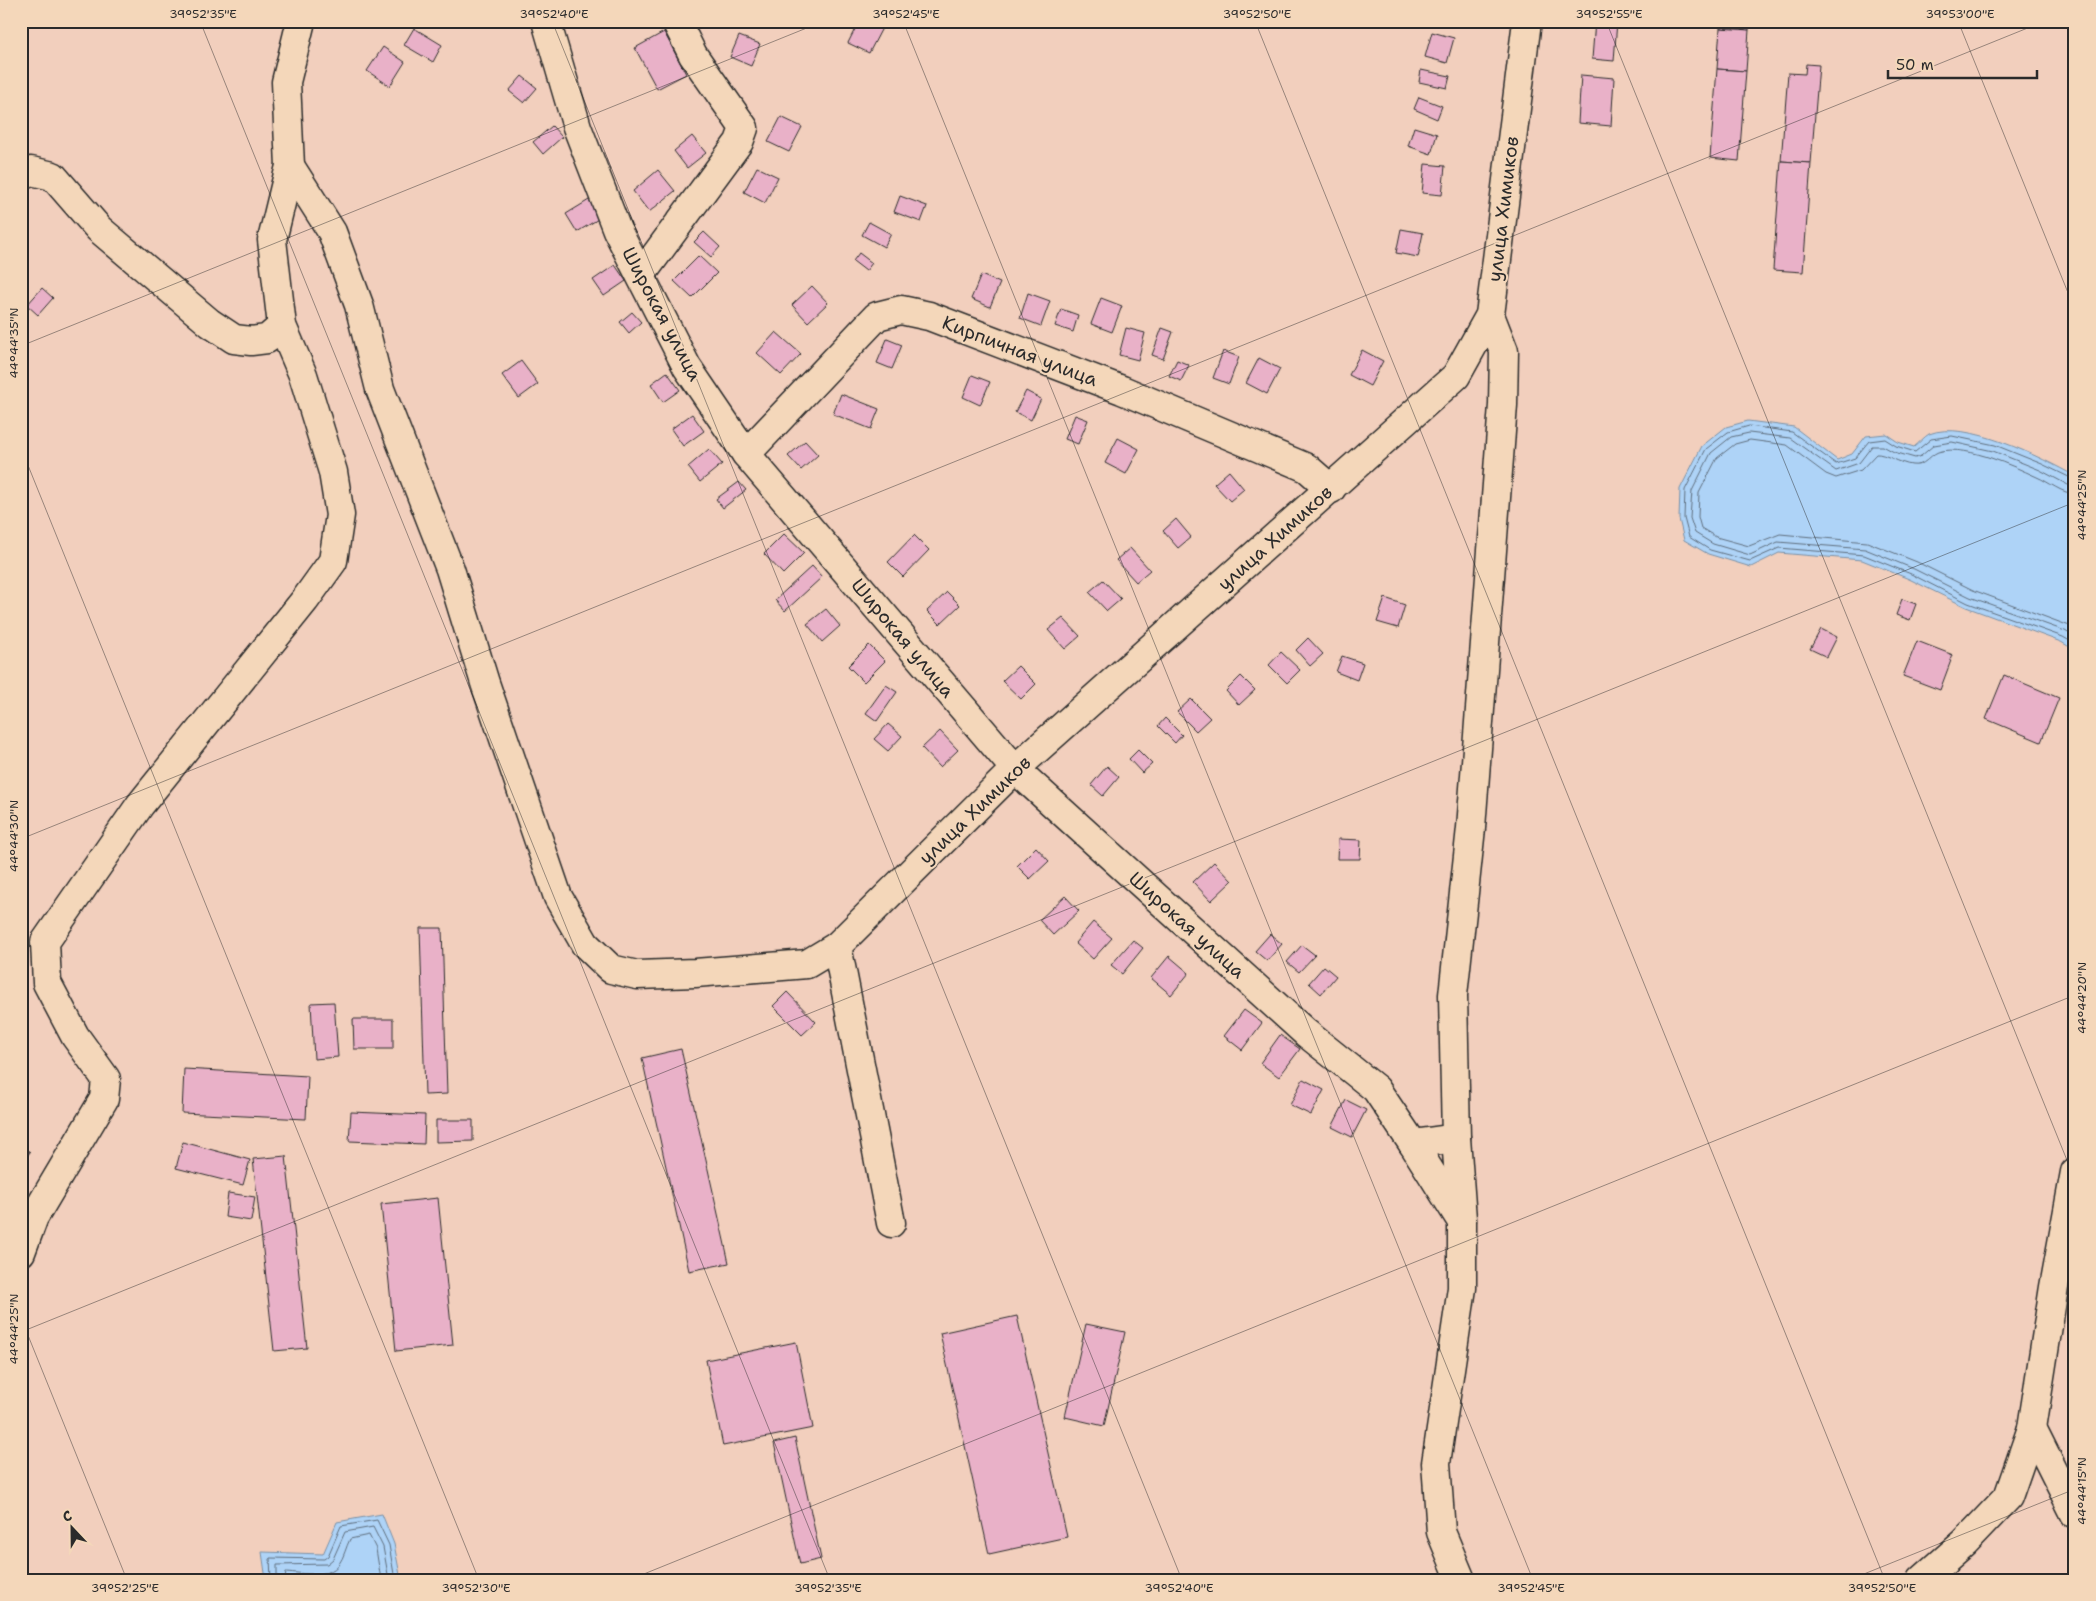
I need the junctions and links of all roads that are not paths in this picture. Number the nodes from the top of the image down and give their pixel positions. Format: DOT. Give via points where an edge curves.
graph roads {
  1 [pos="301,21"];
  2 [pos="546,21"];
  3 [pos="676,21"];
  4 [pos="1522,25"];
  5 [pos="290,166"];
  6 [pos="21,175"];
  7 [pos="641,274"];
  8 [pos="1490,315"];
  9 [pos="282,326"];
  10 [pos="746,454"];
  11 [pos="1331,489"];
  12 [pos="1015,769"];
  13 [pos="837,946"];
  14 [pos="1456,1138"];
  15 [pos="1413,1144"];
  16 [pos="2075,1172"];
  17 [pos="1462,1222"];
  18 [pos="891,1223"];
  19 [pos="21,1252"];
  20 [pos="2032,1428"];
  21 [pos="2075,1514"];
  22 [pos="1461,1580"];
  23 [pos="1922,1580"];
  1 -- 5 [label="street" via="286,82"];
  2 -- 7 [label="street, Широкая улица" via="577,127 617,230"];
  3 -- 7 [label="street" via="693,55 744,128 739,142"];
  4 -- 8 [label="street, улица Химиков"];
  5 -- 9 [label="street" via="272,240"];
  5 -- 13 [label="street, улица Химиков" via="332,232 359,305 380,389 450,569 558,897 585,944 611,969 637,975 807,964"];
  6 -- 9 [label="street" via="30,171 53,176 99,229 210,323 234,339 267,339"];
  7 -- 10 [label="street, Широкая улица" via="687,367"];
  8 -- 11 [label="street, улица Химиков" via="1456,376"];
  8 -- 14 [label="street" via="1504,351 1503,406 1471,828 1453,995"];
  9 -- 19 [label="street" via="303,375 333,472 340,515 333,561 140,805 45,942 47,982 75,1036 106,1079 104,1099 34,1217"];
  10 -- 11 [label="street, Кирпичная улица" via="877,316 901,310 929,316 1122,390 1307,468"];
  10 -- 12 [label="street, Широкая улица"];
  11 -- 12 [label="street, улица Химиков"];
  12 -- 13 [label="street, улица Химиков"];
  12 -- 15 [label="street, Широкая улица" via="1306,1033 1376,1089"];
  13 -- 18 [label="street"];
  14 -- 15 [label="street"];
  14 -- 17 [label="street"];
  15 -- 17 [label="street, Широкая улица"];
  16 -- 20 [label="street"];
  17 -- 22 [label="street" via="1462,1288 1436,1463 1441,1532"];
  20 -- 21 [label="street"];
  20 -- 23 [label="street" via="2008,1497 1964,1543"];
}
